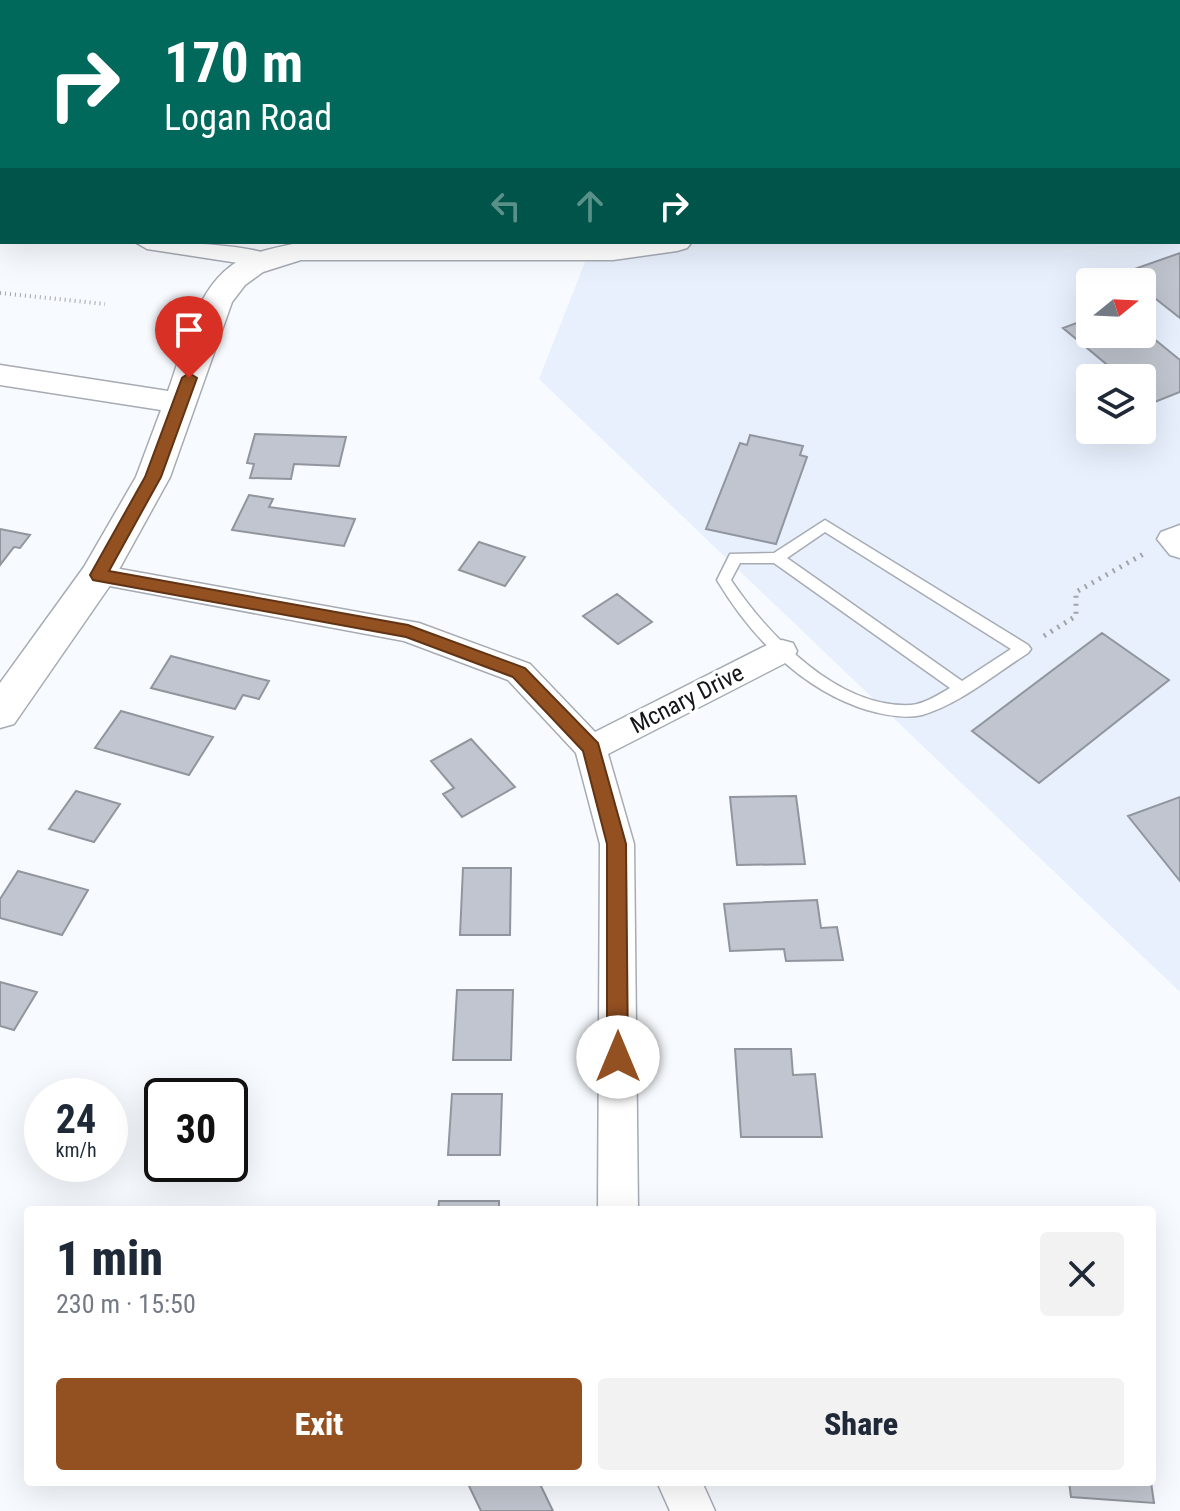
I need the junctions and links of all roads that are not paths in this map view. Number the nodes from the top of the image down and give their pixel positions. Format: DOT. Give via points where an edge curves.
graph roads {
  1 [pos="160,244"];
  2 [pos="663,244"];
  3 [pos="265,260"];
  4 [pos="0,375"];
  5 [pos="180,403"];
  6 [pos="777,558"];
  7 [pos="98,575"];
  8 [pos="782,651"];
  9 [pos="961,688"];
  10 [pos="0,713"];
  11 [pos="591,748"];
  12 [pos="618,1206"];
  13 [pos="681,1486"];
  14 [pos="693,1511"];
  1 -- 3 [label="street"];
  2 -- 3 [label="street" via="613,251 301,251"];
  3 -- 5 [label="street" via="233,276 217,302"];
  4 -- 5 [label="street"];
  5 -- 7 [label="street" via="153,477"];
  6 -- 8 [label="lane" via="735,558 724,580 742,612"];
  6 -- 9 [label="lane"];
  6 -- 9 [label="lane" via="825,525 1023,649"];
  7 -- 10 [label="street"];
  7 -- 11 [label="street" via="408,631 519,672"];
  8 -- 9 [label="lane" via="834,690 871,706 914,712"];
  8 -- 11 [label="street, Mcnary Drive"];
  11 -- 12 [label="street" via="617,844"];
  13 -- 14 [label="street"];
}
